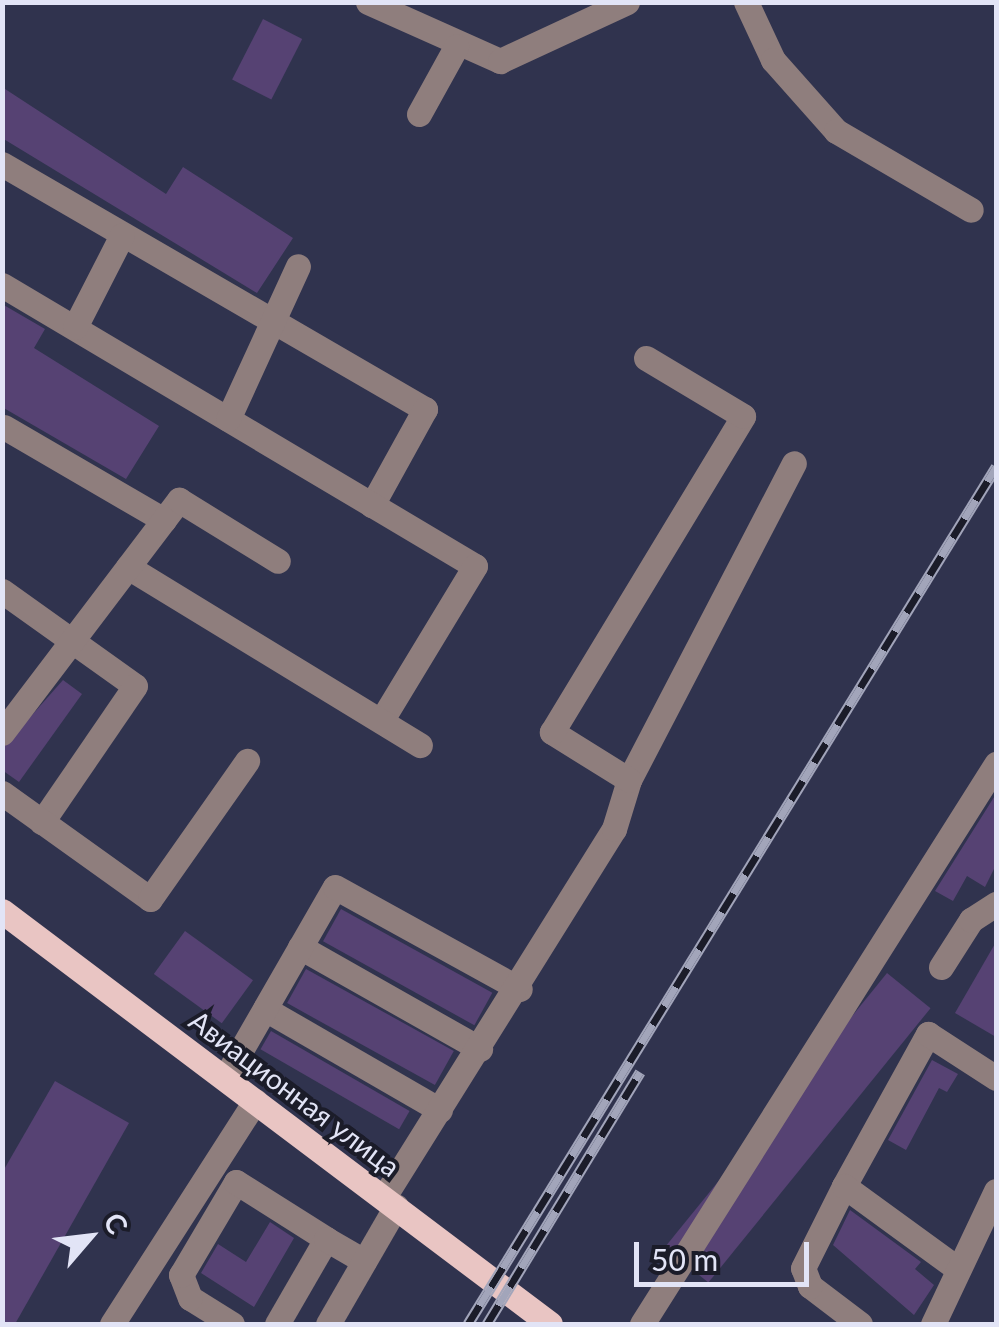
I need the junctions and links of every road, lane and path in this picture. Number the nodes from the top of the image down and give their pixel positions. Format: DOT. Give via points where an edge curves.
graph roads {
  1 [pos="368,2"];
  2 [pos="627,2"];
  3 [pos="746,2"];
  4 [pos="456,47"];
  5 [pos="420,114"];
  6 [pos="2,164"];
  7 [pos="971,210"];
  8 [pos="122,235"];
  9 [pos="298,266"];
  10 [pos="2,284"];
  11 [pos="272,324"];
  12 [pos="75,328"];
  13 [pos="646,358"];
  14 [pos="228,418"];
  15 [pos="4,426"];
  16 [pos="794,463"];
  17 [pos="372,504"];
  18 [pos="164,520"];
  19 [pos="278,561"];
  20 [pos="128,567"];
  21 [pos="2,591"];
  22 [pos="72,641"];
  23 [pos="381,722"];
  24 [pos="2,733"];
  25 [pos="420,745"];
  26 [pos="248,761"];
  27 [pos="996,764"];
  28 [pos="629,780"];
  29 [pos="2,793"];
  30 [pos="42,822"];
  31 [pos="996,904"];
  32 [pos="3,914"];
  33 [pos="300,947"];
  34 [pos="941,967"];
  35 [pos="520,989"];
  36 [pos="264,1009"];
  37 [pos="480,1049"];
  38 [pos="225,1078"];
  39 [pos="996,1078"];
  40 [pos="255,1101"];
  41 [pos="440,1110"];
  42 [pos="844,1186"];
  43 [pos="996,1191"];
  44 [pos="390,1202"];
  45 [pos="326,1239"];
  46 [pos="364,1261"];
  47 [pos="955,1267"];
  48 [pos="112,1324"];
  49 [pos="232,1324"];
  50 [pos="277,1324"];
  51 [pos="328,1324"];
  52 [pos="550,1324"];
  53 [pos="642,1324"];
  54 [pos="860,1324"];
  55 [pos="933,1324"];
  1 -- 4 [label="lane"];
  2 -- 4 [label="lane" via="520,59"];
  3 -- 7 [label="lane" via="773,60 836,131"];
  4 -- 5 [label="lane"];
  6 -- 8 [label="lane"];
  8 -- 11 [label="lane"];
  8 -- 12 [label="lane"];
  9 -- 11 [label="lane"];
  10 -- 12 [label="lane"];
  11 -- 14 [label="lane"];
  11 -- 17 [label="lane" via="425,408"];
  12 -- 14 [label="lane"];
  13 -- 28 [label="lane" via="743,416 552,732"];
  14 -- 17 [label="lane"];
  15 -- 18 [label="lane"];
  16 -- 28 [label="lane"];
  17 -- 23 [label="lane" via="476,566"];
  18 -- 19 [label="lane" via="178,500"];
  18 -- 20 [label="lane"];
  20 -- 22 [label="lane"];
  20 -- 23 [label="lane"];
  21 -- 22 [label="lane"];
  22 -- 24 [label="lane"];
  22 -- 30 [label="lane" via="136,686"];
  23 -- 25 [label="lane"];
  26 -- 30 [label="lane" via="150,899"];
  27 -- 53 [label="lane"];
  28 -- 35 [label="lane" via="614,829"];
  29 -- 30 [label="lane"];
  31 -- 34 [label="lane" via="972,920"];
  32 -- 38 [label="main road, Авиационная улица"];
  33 -- 35 [label="lane" via="335,887"];
  33 -- 36 [label="lane"];
  33 -- 37 [label="lane"];
  35 -- 37 [label="lane"];
  36 -- 38 [label="lane"];
  36 -- 41 [label="lane"];
  37 -- 41 [label="lane"];
  38 -- 40 [label="main road, Авиационная улица"];
  39 -- 42 [label="lane" via="928,1034"];
  40 -- 44 [label="main road, Авиационная улица"];
  40 -- 48 [label="lane"];
  41 -- 44 [label="lane"];
  42 -- 47 [label="lane"];
  42 -- 54 [label="lane" via="803,1268 810,1286"];
  43 -- 47 [label="lane"];
  44 -- 46 [label="lane"];
  44 -- 52 [label="main road, Авиационная улица"];
  45 -- 46 [label="lane"];
  45 -- 49 [label="lane" via="236,1182 181,1275 190,1298"];
  45 -- 50 [label="lane"];
  46 -- 51 [label="lane"];
  47 -- 55 [label="lane"];
}
